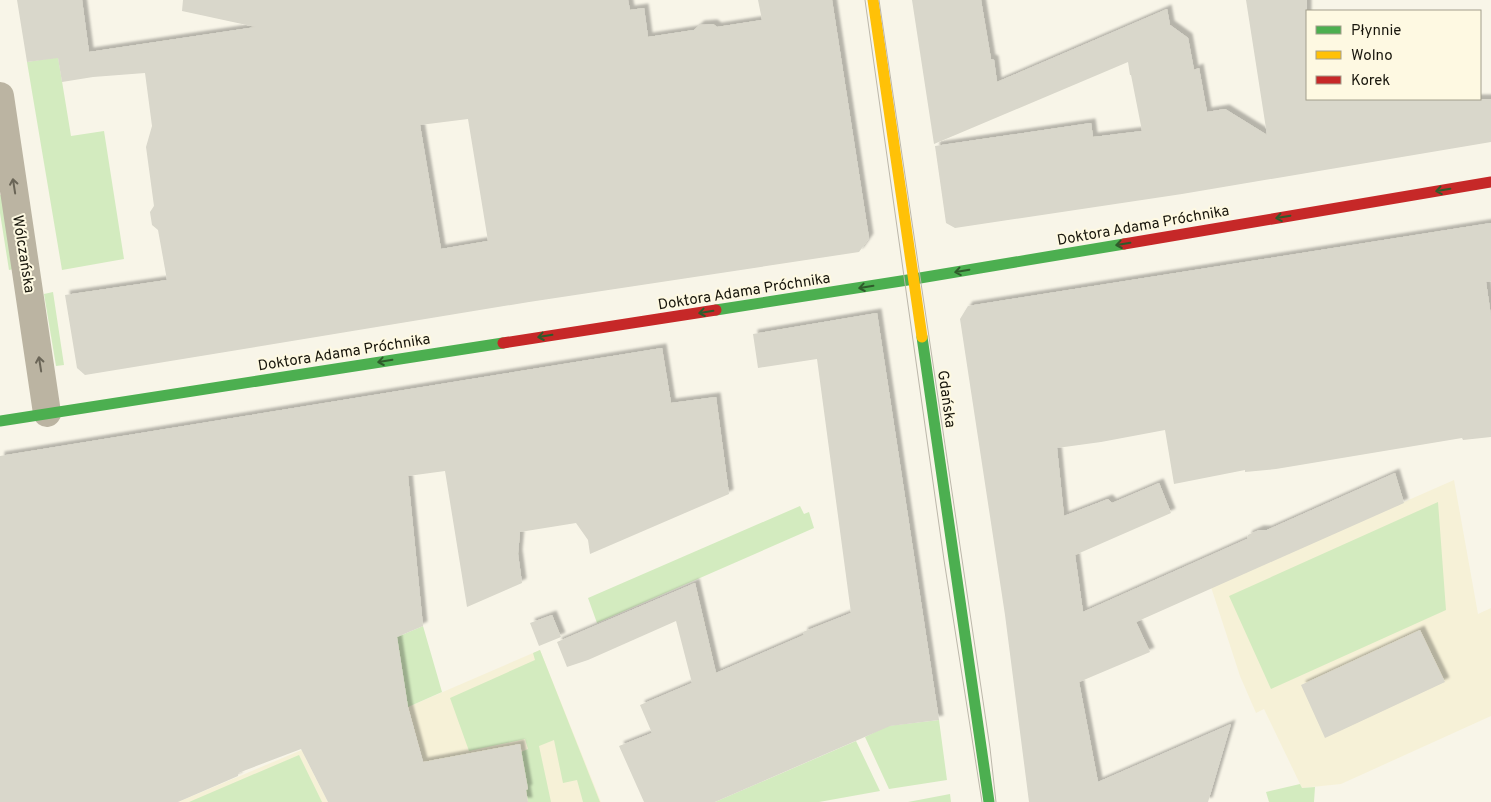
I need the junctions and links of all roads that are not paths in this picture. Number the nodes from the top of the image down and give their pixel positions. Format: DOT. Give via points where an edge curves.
graph roads {
  1 [pos="873,0"];
  2 [pos="0,96"];
  3 [pos="1491,182"];
  4 [pos="914,279"];
  5 [pos="47,413"];
  6 [pos="0,421"];
  7 [pos="989,802"];
  1 -- 4 [label="street, Gdańska"];
  5 -- 2 [label="street, Wólczańska, one-way"];
  3 -- 4 [label="street, Doktora Adama Próchnika, one-way"];
  4 -- 5 [label="street, Doktora Adama Próchnika, one-way"];
  4 -- 7 [label="street, Gdańska"];
  5 -- 6 [label="street, Doktora Adama Próchnika"];
}
